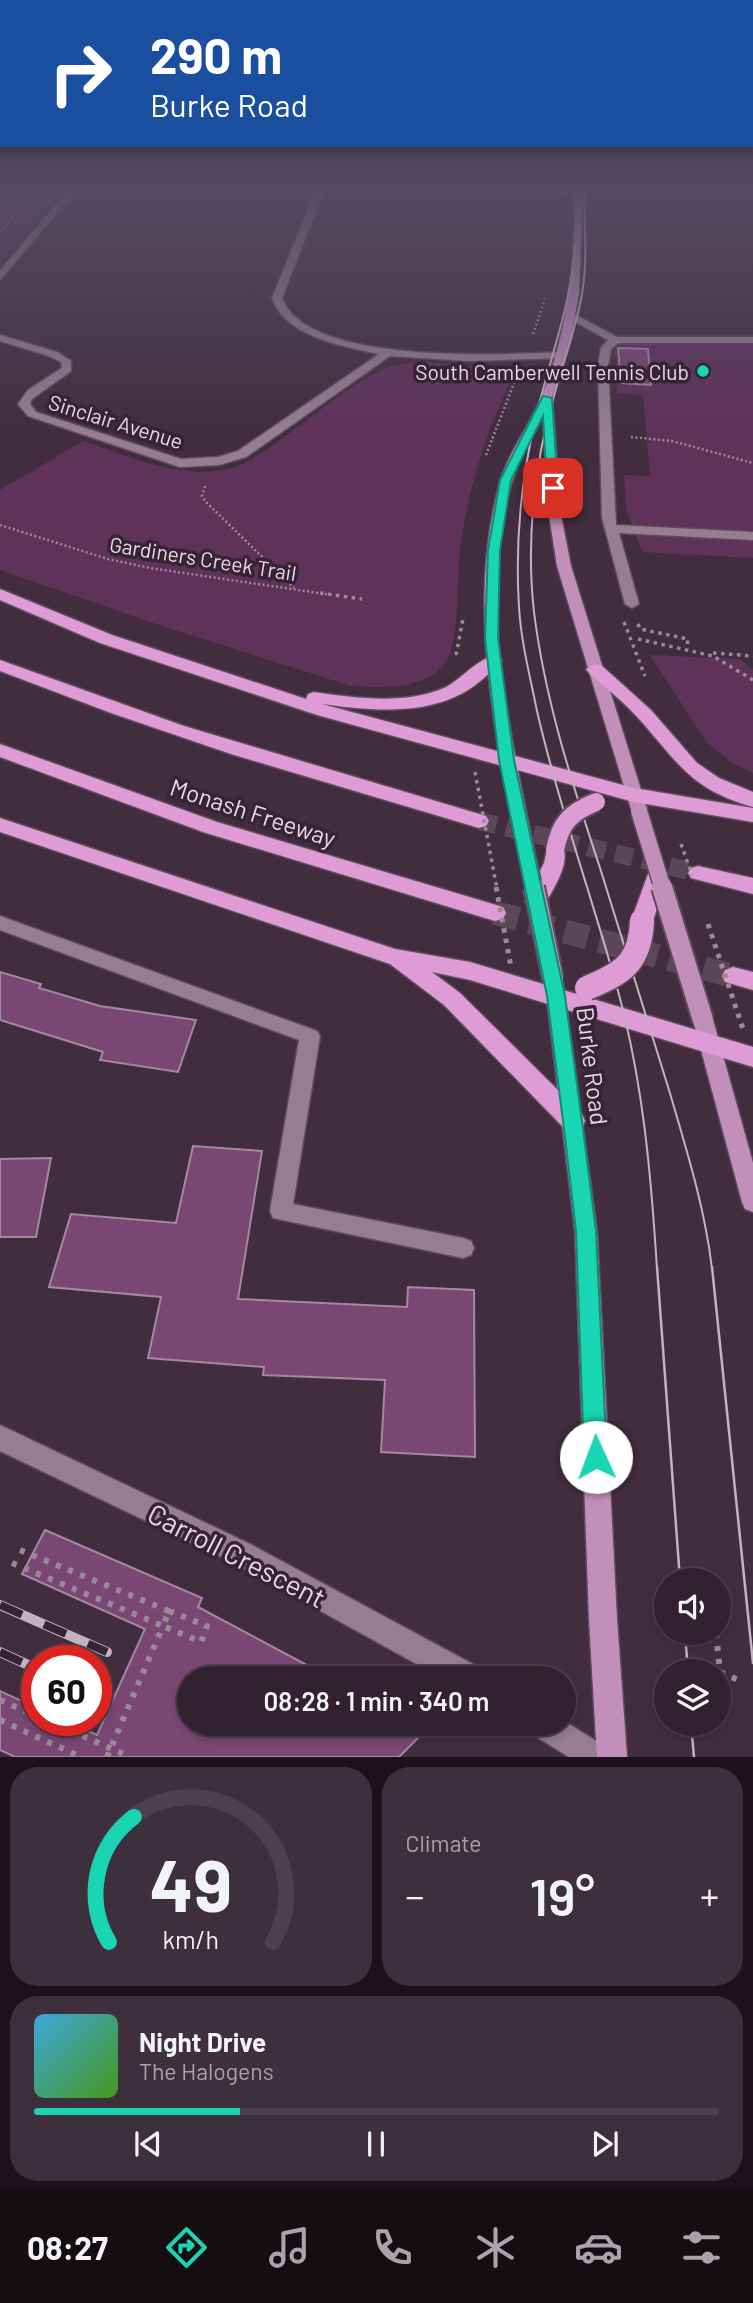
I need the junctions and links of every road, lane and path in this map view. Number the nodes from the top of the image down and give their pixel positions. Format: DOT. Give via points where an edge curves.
graph roads {
  1 [pos="287,270"];
  2 [pos="579,270"];
  3 [pos="572,316"];
  4 [pos="0,338"];
  5 [pos="615,340"];
  6 [pos="753,340"];
  7 [pos="388,352"];
  8 [pos="561,355"];
  9 [pos="460,358"];
  10 [pos="557,367"];
  11 [pos="547,398"];
  12 [pos="639,437"];
  13 [pos="753,463"];
  14 [pos="206,485"];
  15 [pos="0,525"];
  16 [pos="611,529"];
  17 [pos="753,536"];
  18 [pos="295,589"];
  19 [pos="0,594"];
  20 [pos="362,599"];
  21 [pos="632,604"];
  22 [pos="638,639"];
  23 [pos="687,647"];
  24 [pos="712,653"];
  25 [pos="753,656"];
  26 [pos="493,661"];
  27 [pos="0,665"];
  28 [pos="595,669"];
  29 [pos="753,680"];
  30 [pos="256,690"];
  31 [pos="0,750"];
  32 [pos="506,760"];
  33 [pos="475,772"];
  34 [pos="753,800"];
  35 [pos="637,803"];
  36 [pos="753,815"];
  37 [pos="479,821"];
  38 [pos="0,825"];
  39 [pos="698,873"];
  40 [pos="658,874"];
  41 [pos="753,886"];
  42 [pos="536,901"];
  43 [pos="495,913"];
  44 [pos="0,923"];
  45 [pos="394,957"];
  46 [pos="511,967"];
  47 [pos="554,988"];
  48 [pos="710,1043"];
  49 [pos="753,1057"];
  50 [pos="573,1121"];
  51 [pos="753,1202"];
  52 [pos="463,1248"];
  53 [pos="0,1438"];
  54 [pos="20,1550"];
  55 [pos="12,1563"];
  56 [pos="169,1611"];
  57 [pos="448,1666"];
  58 [pos="731,1677"];
  59 [pos="738,1680"];
  60 [pos="0,1700"];
  61 [pos="21,1709"];
  62 [pos="0,1720"];
  63 [pos="83,1736"];
  64 [pos="562,1736"];
  65 [pos="81,1757"];
  66 [pos="107,1757"];
  67 [pos="130,1757"];
  68 [pos="596,1757"];
  69 [pos="612,1757"];
  1 -- 7 [label="street" via="276,298 279,310 289,320 313,332"];
  2 -- 3 [label="main road, Burke Road"];
  3 -- 5 [label="street"];
  3 -- 8 [label="main road, Burke Road"];
  4 -- 7 [label="street, Sinclair Avenue" via="66,361 62,374 29,394 24,404 32,414 191,464 242,454"];
  5 -- 6 [label="street"];
  5 -- 16 [label="street" via="606,348 603,366"];
  7 -- 9 [label="street"];
  8 -- 9 [label="street"];
  8 -- 10 [label="main road, Burke Road"];
  9 -- 10 [label="street"];
  10 -- 11 [label="main road, Burke Road"];
  11 -- 26 [label="main road, Burke Road" via="506,480 492,577"];
  11 -- 28 [label="main road, Burke Road" via="558,537"];
  12 -- 13 [label="path"];
  14 -- 18 [label="path" via="202,496 206,502"];
  15 -- 18 [label="path, Gardiners Creek Trail" via="108,559"];
  16 -- 17 [label="street"];
  16 -- 21 [label="street"];
  18 -- 20 [label="path, Gardiners Creek Trail"];
  19 -- 30 [label="highway" via="106,639"];
  21 -- 23 [label="path" via="640,629 688,639"];
  22 -- 23 [label="path"];
  23 -- 24 [label="path"];
  24 -- 25 [label="path"];
  24 -- 29 [label="path"];
  26 -- 30 [label="highway" via="462,687 422,699 344,702"];
  26 -- 32 [label="main road, Burke Road"];
  27 -- 37 [label="highway" via="172,727"];
  28 -- 34 [label="highway" via="645,714 690,767 712,783"];
  28 -- 35 [label="main road, Burke Road"];
  30 -- 32 [label="highway"];
  31 -- 43 [label="highway, Monash Freeway" via="210,827"];
  32 -- 35 [label="highway"];
  32 -- 42 [label="main road, Burke Road, bridge"];
  33 -- 46 [label="path, bridge"];
  35 -- 36 [label="highway"];
  35 -- 40 [label="main road, Burke Road, bridge"];
  35 -- 42 [label="highway, bridge" via="596,802 573,811 561,824 554,863"];
  38 -- 45 [label="highway"];
  39 -- 41 [label="highway"];
  40 -- 47 [label="highway, bridge" via="635,959 614,976 587,988"];
  40 -- 48 [label="main road, Burke Road, bridge"];
  42 -- 47 [label="main road, Burke Road, bridge"];
  44 -- 52 [label="street" via="310,1036 281,1211"];
  45 -- 47 [label="highway"];
  45 -- 50 [label="highway" via="452,999"];
  47 -- 48 [label="highway"];
  47 -- 50 [label="main road, Burke Road"];
  48 -- 49 [label="highway"];
  48 -- 51 [label="main road, Burke Road"];
  50 -- 69 [label="main road, Burke Road" via="586,1231"];
  53 -- 57 [label="street, Carroll Crescent" via="241,1553"];
  54 -- 56 [label="path"];
  55 -- 56 [label="path" via="201,1642 207,1626"];
  56 -- 66 [label="path"];
  58 -- 59 [label="path"];
  60 -- 61 [label="path"];
  62 -- 65 [label="path"];
  63 -- 67 [label="path"];
  64 -- 68 [label="street"];
}
